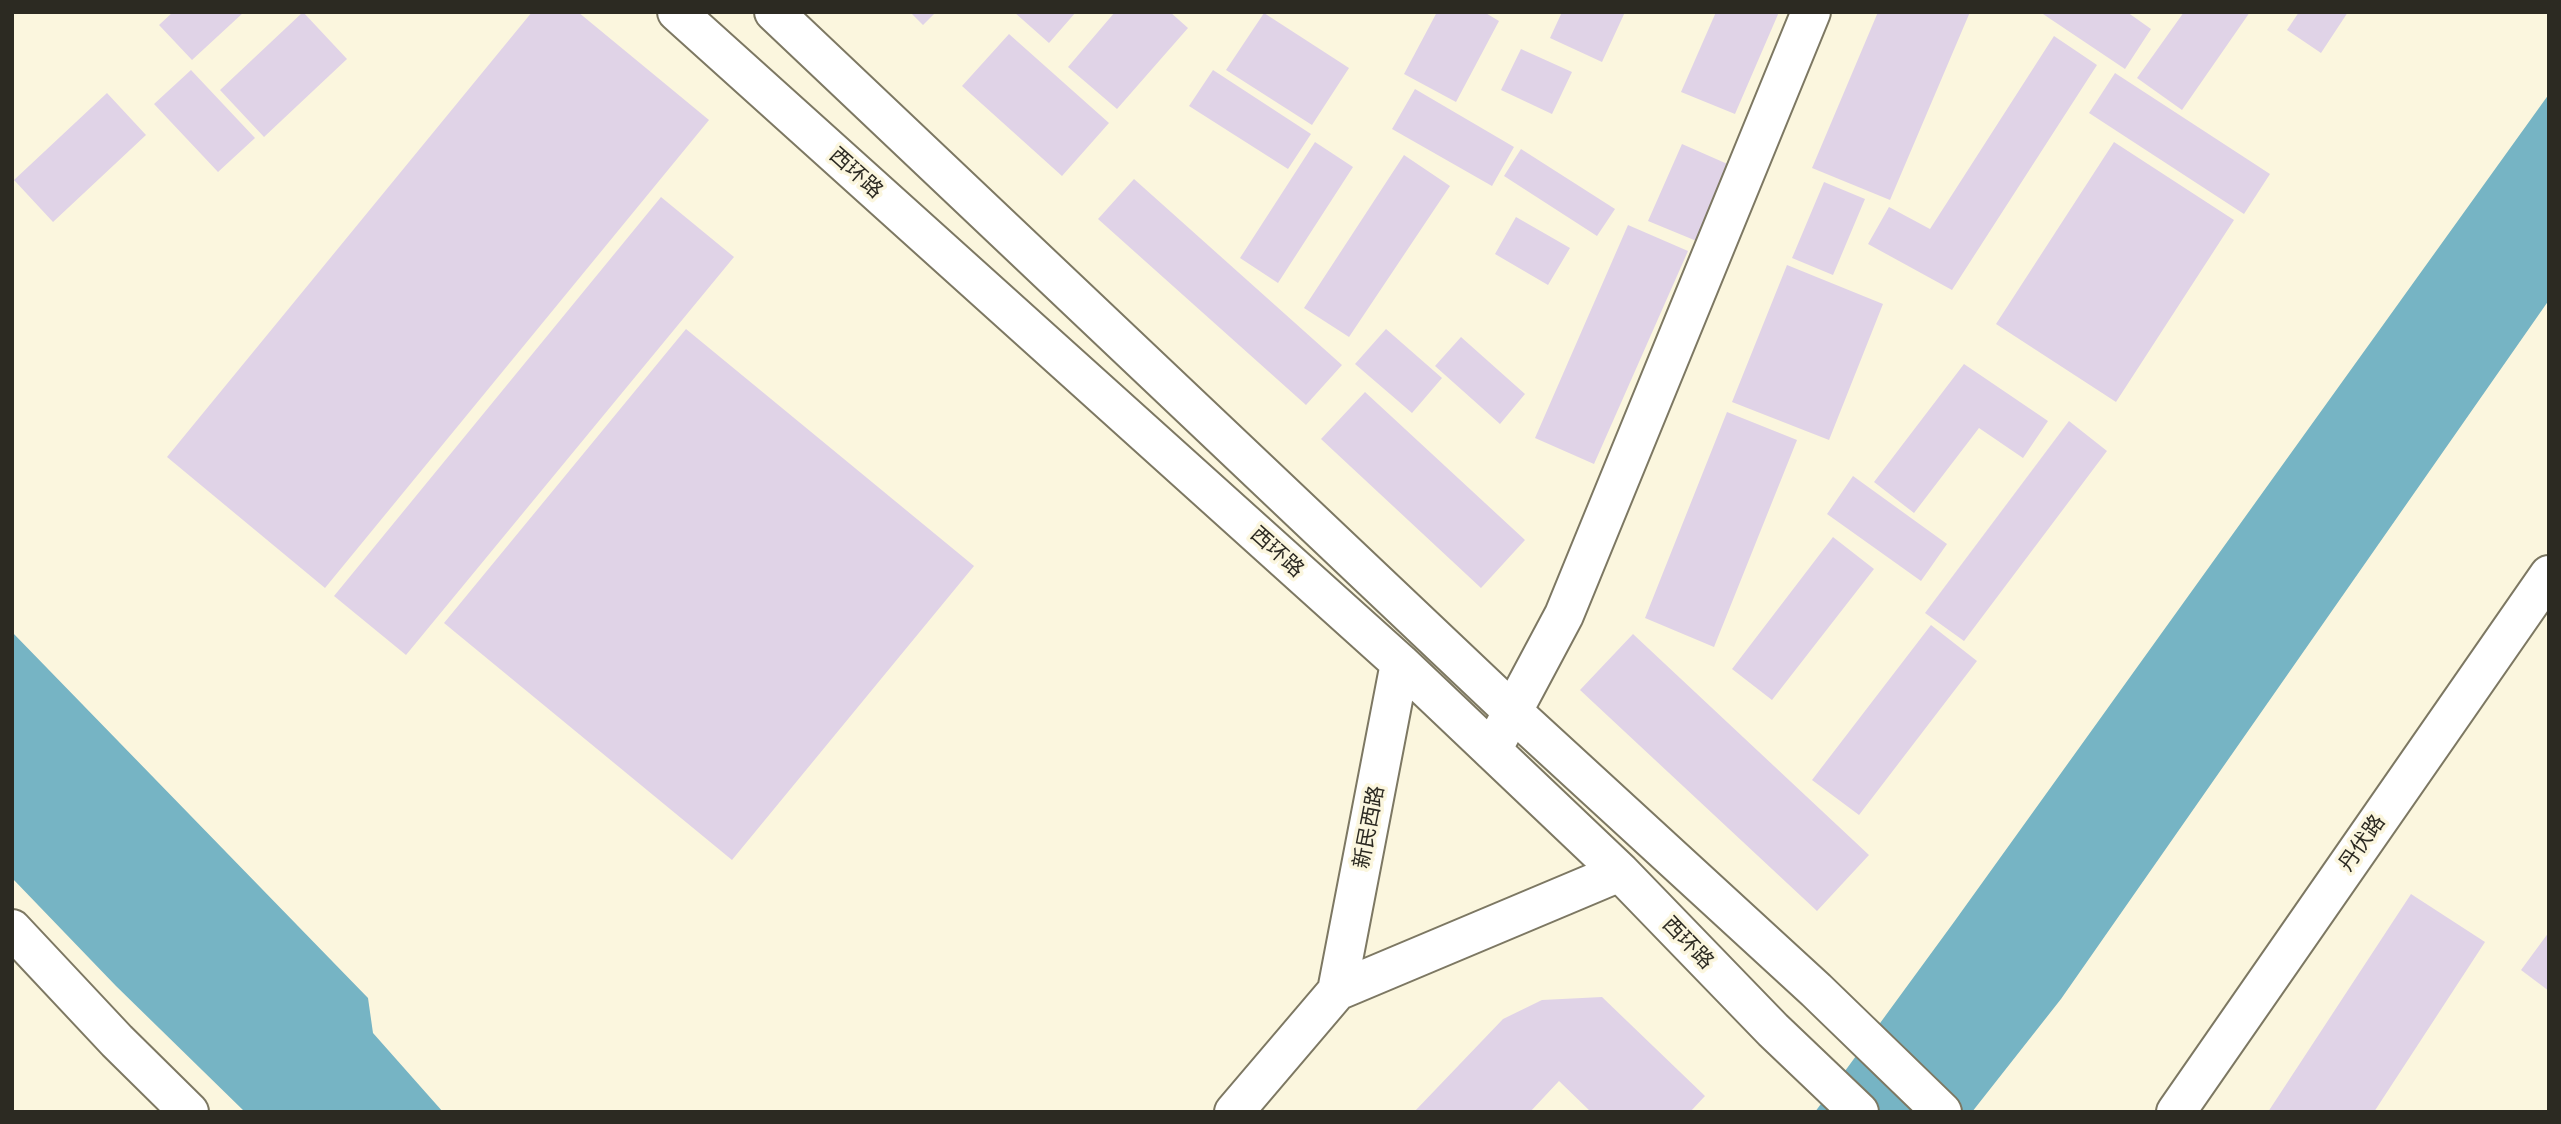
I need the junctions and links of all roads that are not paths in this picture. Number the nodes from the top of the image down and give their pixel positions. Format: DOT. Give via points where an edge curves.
graph roads {
  1 [pos="677,12"];
  2 [pos="774,12"];
  3 [pos="1811,12"];
  4 [pos="2549,575"];
  5 [pos="1400,663"];
  6 [pos="1513,711"];
  7 [pos="1492,750"];
  8 [pos="1620,872"];
  9 [pos="12,929"];
  10 [pos="1337,991"];
  11 [pos="189,1112"];
  12 [pos="1234,1112"];
  13 [pos="1859,1112"];
  14 [pos="1942,1112"];
  15 [pos="2176,1112"];
  1 -- 5 [label="street, 西环路"];
  2 -- 6 [label="street"];
  3 -- 6 [label="street" via="1564,615"];
  4 -- 15 [label="street, 丹伏路"];
  5 -- 7 [label="street, 西环路"];
  5 -- 10 [label="street, 新民西路"];
  6 -- 7 [label="street"];
  6 -- 14 [label="street"];
  7 -- 8 [label="street, 西环路"];
  8 -- 10 [label="street, 新民西路"];
  8 -- 13 [label="street, 西环路"];
  9 -- 11 [label="street"];
  10 -- 12 [label="street, 新民西路"];
}
